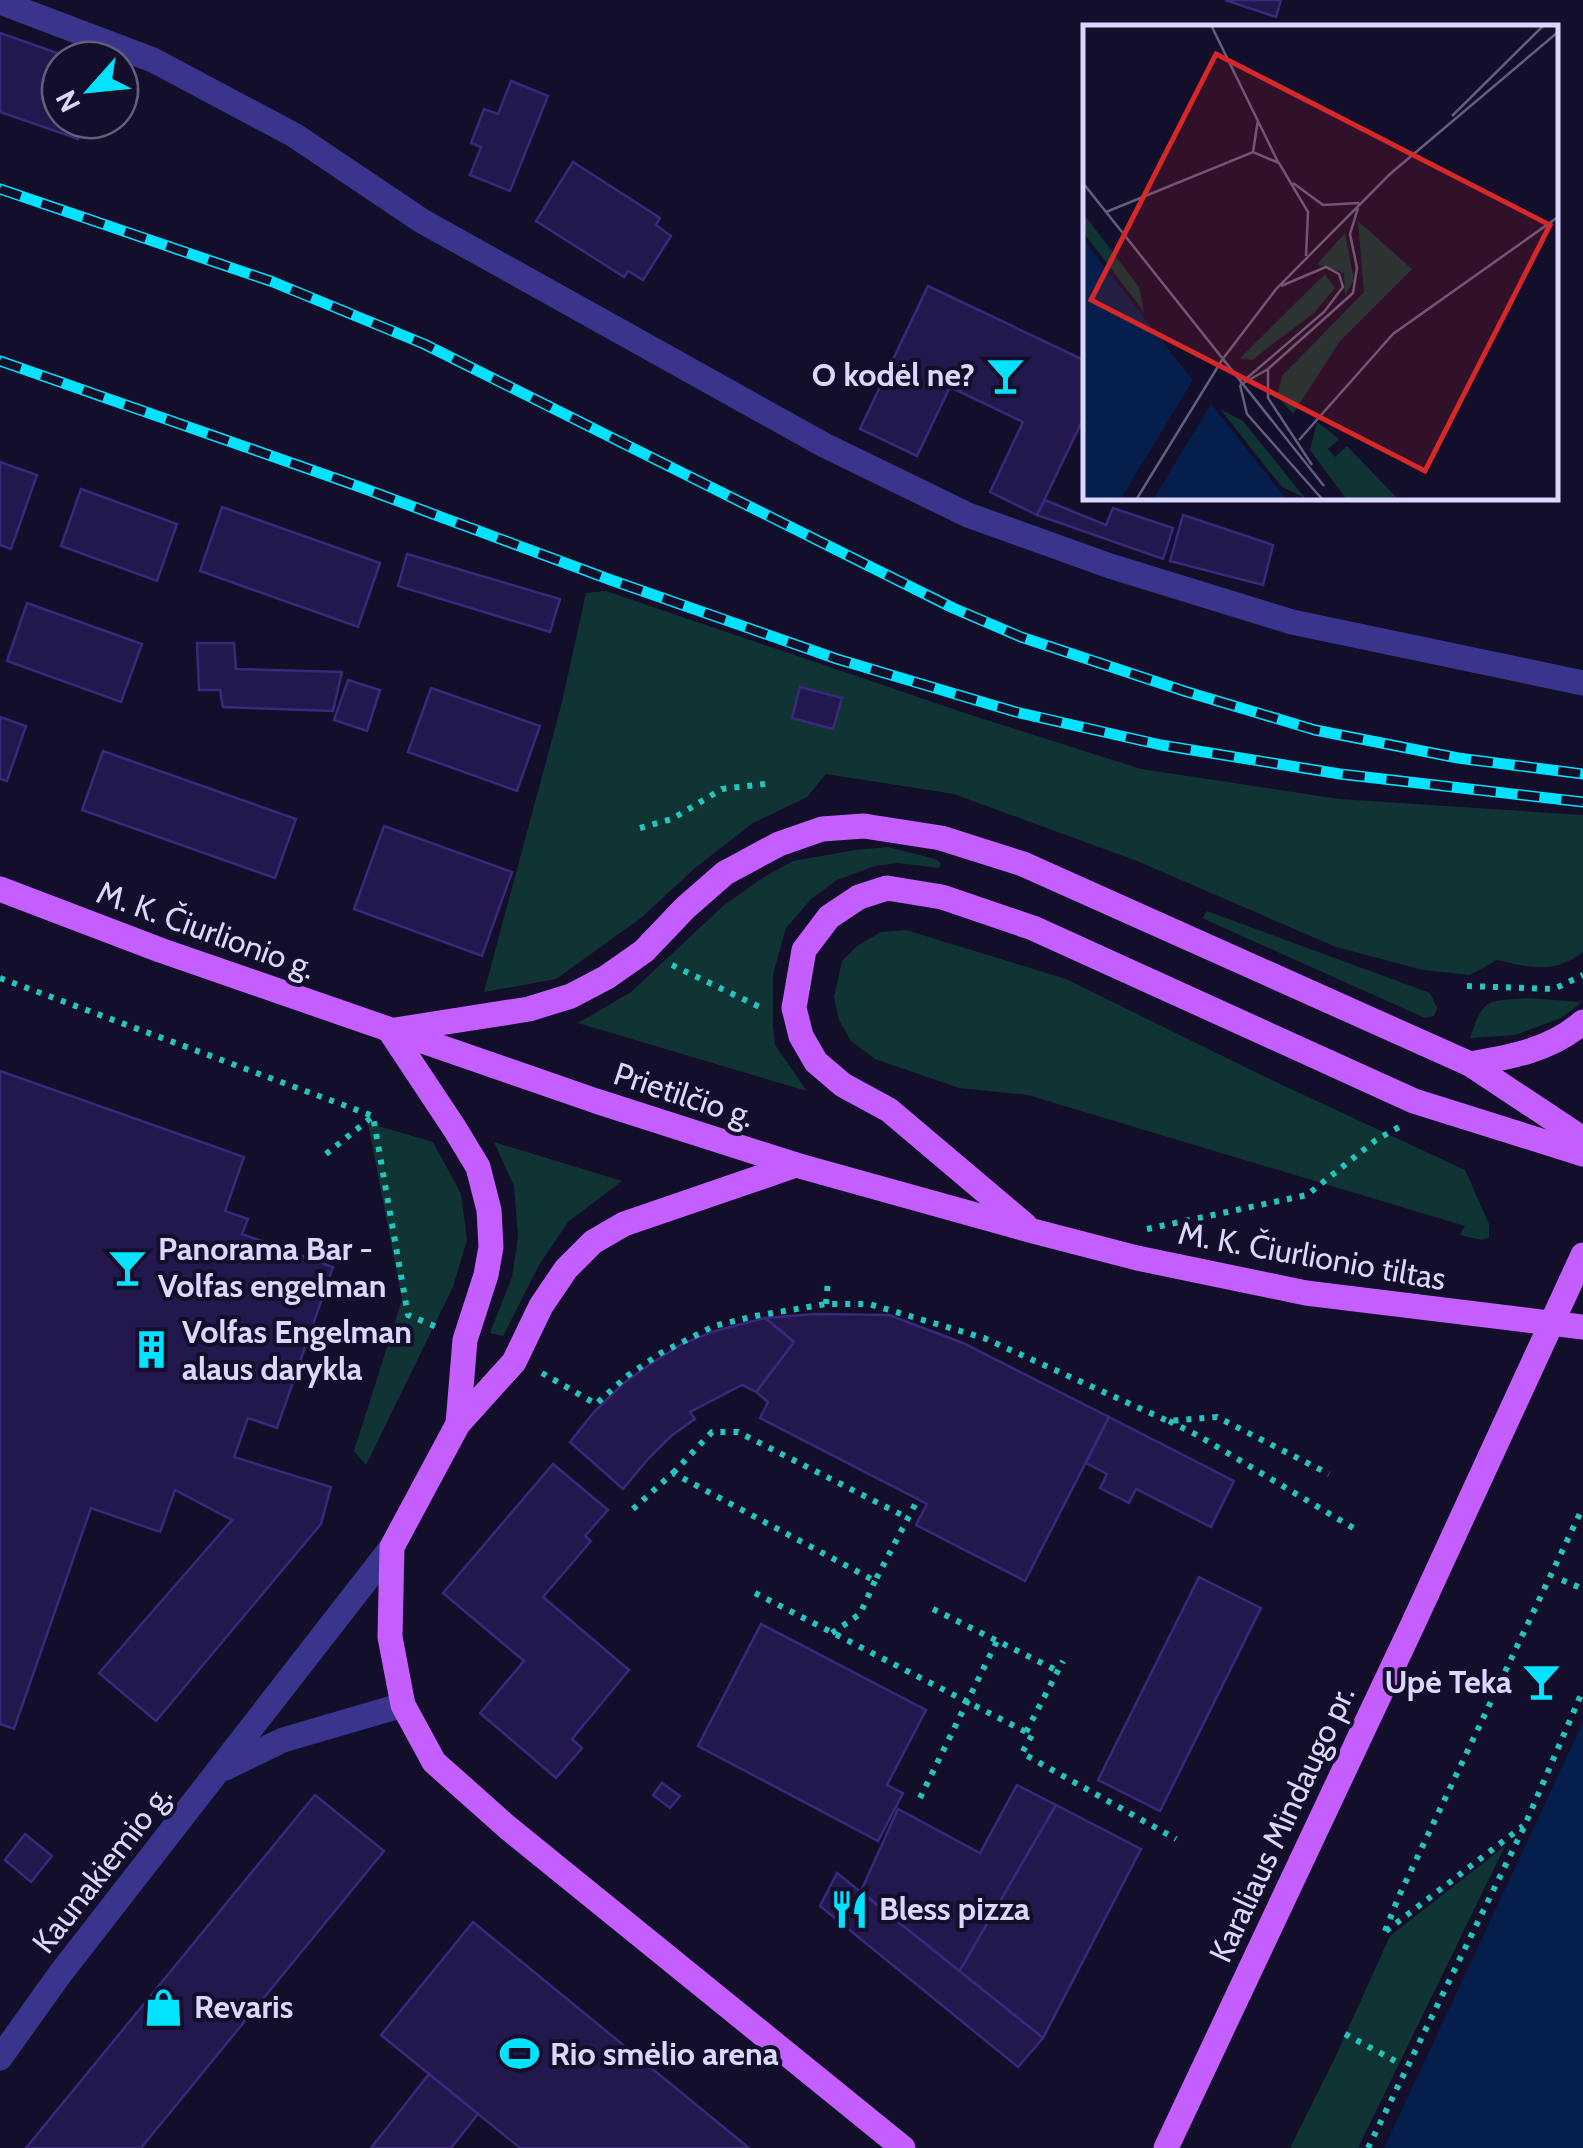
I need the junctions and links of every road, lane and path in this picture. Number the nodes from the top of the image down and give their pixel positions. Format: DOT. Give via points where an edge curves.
graph roads {
  1 [pos="0,2"];
  2 [pos="1583,683"];
  3 [pos="765,784"];
  4 [pos="640,828"];
  5 [pos="0,890"];
  6 [pos="644,950"];
  7 [pos="1583,975"];
  8 [pos="0,978"];
  9 [pos="1467,986"];
  10 [pos="770,1012"];
  11 [pos="1583,1022"];
  12 [pos="390,1031"];
  13 [pos="1470,1064"];
  14 [pos="374,1116"];
  15 [pos="1404,1124"];
  16 [pos="1583,1139"];
  17 [pos="326,1154"];
  18 [pos="1583,1154"];
  19 [pos="796,1165"];
  20 [pos="1142,1230"];
  21 [pos="1033,1231"];
  22 [pos="1583,1254"];
  23 [pos="828,1280"];
  24 [pos="826,1304"];
  25 [pos="408,1314"];
  26 [pos="1583,1328"];
  27 [pos="514,1362"];
  28 [pos="1168,1421"];
  29 [pos="458,1424"];
  30 [pos="673,1472"];
  31 [pos="1329,1474"];
  32 [pos="918,1499"];
  33 [pos="1583,1507"];
  34 [pos="633,1509"];
  35 [pos="908,1518"];
  36 [pos="1360,1532"];
  37 [pos="392,1546"];
  38 [pos="1562,1580"];
  39 [pos="875,1581"];
  40 [pos="1583,1589"];
  41 [pos="755,1593"];
  42 [pos="932,1608"];
  43 [pos="832,1633"];
  44 [pos="996,1641"];
  45 [pos="1063,1661"];
  46 [pos="1058,1671"];
  47 [pos="1583,1690"];
  48 [pos="967,1702"];
  49 [pos="403,1705"];
  50 [pos="1026,1732"];
  51 [pos="220,1770"];
  52 [pos="920,1798"];
  53 [pos="1524,1825"];
  54 [pos="1176,1839"];
  55 [pos="1346,2034"];
  56 [pos="0,2058"];
  57 [pos="1400,2063"];
  58 [pos="903,2148"];
  59 [pos="1166,2148"];
  60 [pos="1368,2148"];
  1 -- 2 [label="street" via="153,60 294,135 438,230 824,445 968,515 1292,622"];
  3 -- 4 [label="path" via="722,789"];
  5 -- 12 [label="main road, M. K. Čiurlionio g."];
  6 -- 10 [label="path"];
  6 -- 12 [label="main road" via="571,996"];
  6 -- 13 [label="main road" via="724,873 822,829 864,826 941,838 1023,864"];
  7 -- 9 [label="path" via="1554,989"];
  8 -- 14 [label="path"];
  11 -- 13 [label="main road" via="1520,1056"];
  12 -- 19 [label="main road, Prietilčio g."];
  12 -- 29 [label="main road, Kaunakiemio g." via="478,1167 490,1210 491,1247 465,1340"];
  13 -- 16 [label="main road"];
  14 -- 17 [label="path"];
  14 -- 25 [label="path"];
  15 -- 20 [label="path" via="1307,1195"];
  18 -- 21 [label="main road" via="1414,1102 1033,928 942,897 886,888 859,897 828,917 804,950 794,1008 802,1036 816,1062 843,1085 889,1110"];
  19 -- 21 [label="main road, Prietilčio g."];
  19 -- 27 [label="main road, Kaunakiemio g." via="624,1224 593,1242 541,1306"];
  21 -- 26 [label="main road, M. K. Čiurlionio tiltas" via="1306,1294"];
  22 -- 59 [label="main road, Karaliaus Mindaugo pr."];
  23 -- 24 [label="path"];
  24 -- 27 [label="path" via="714,1326 627,1376 596,1404"];
  24 -- 28 [label="path" via="869,1304 984,1338"];
  27 -- 29 [label="main road, Kaunakiemio g."];
  28 -- 31 [label="path" via="1217,1417"];
  28 -- 36 [label="path"];
  29 -- 37 [label="main road, Kaunakiemio g."];
  30 -- 34 [label="path"];
  30 -- 35 [label="path" via="712,1432 738,1432"];
  30 -- 39 [label="path"];
  32 -- 35 [label="path"];
  33 -- 53 [label="path" via="1385,1932"];
  35 -- 39 [label="path"];
  37 -- 49 [label="main road, Kaunakiemio g." via="390,1637"];
  37 -- 51 [label="street, Kaunakiemio g."];
  38 -- 40 [label="path"];
  39 -- 43 [label="path" via="860,1614"];
  41 -- 43 [label="path"];
  42 -- 44 [label="path"];
  43 -- 48 [label="path"];
  44 -- 46 [label="path"];
  44 -- 48 [label="path"];
  45 -- 46 [label="path"];
  46 -- 50 [label="path"];
  47 -- 53 [label="path"];
  48 -- 50 [label="path"];
  48 -- 52 [label="path"];
  49 -- 51 [label="street, Kaunakiemio g." via="283,1740"];
  49 -- 58 [label="main road" via="434,1762 492,1814"];
  50 -- 54 [label="path" via="1032,1735 1022,1753"];
  51 -- 56 [label="street, Kaunakiemio g."];
  53 -- 60 [label="path"];
  55 -- 57 [label="path"];
}
